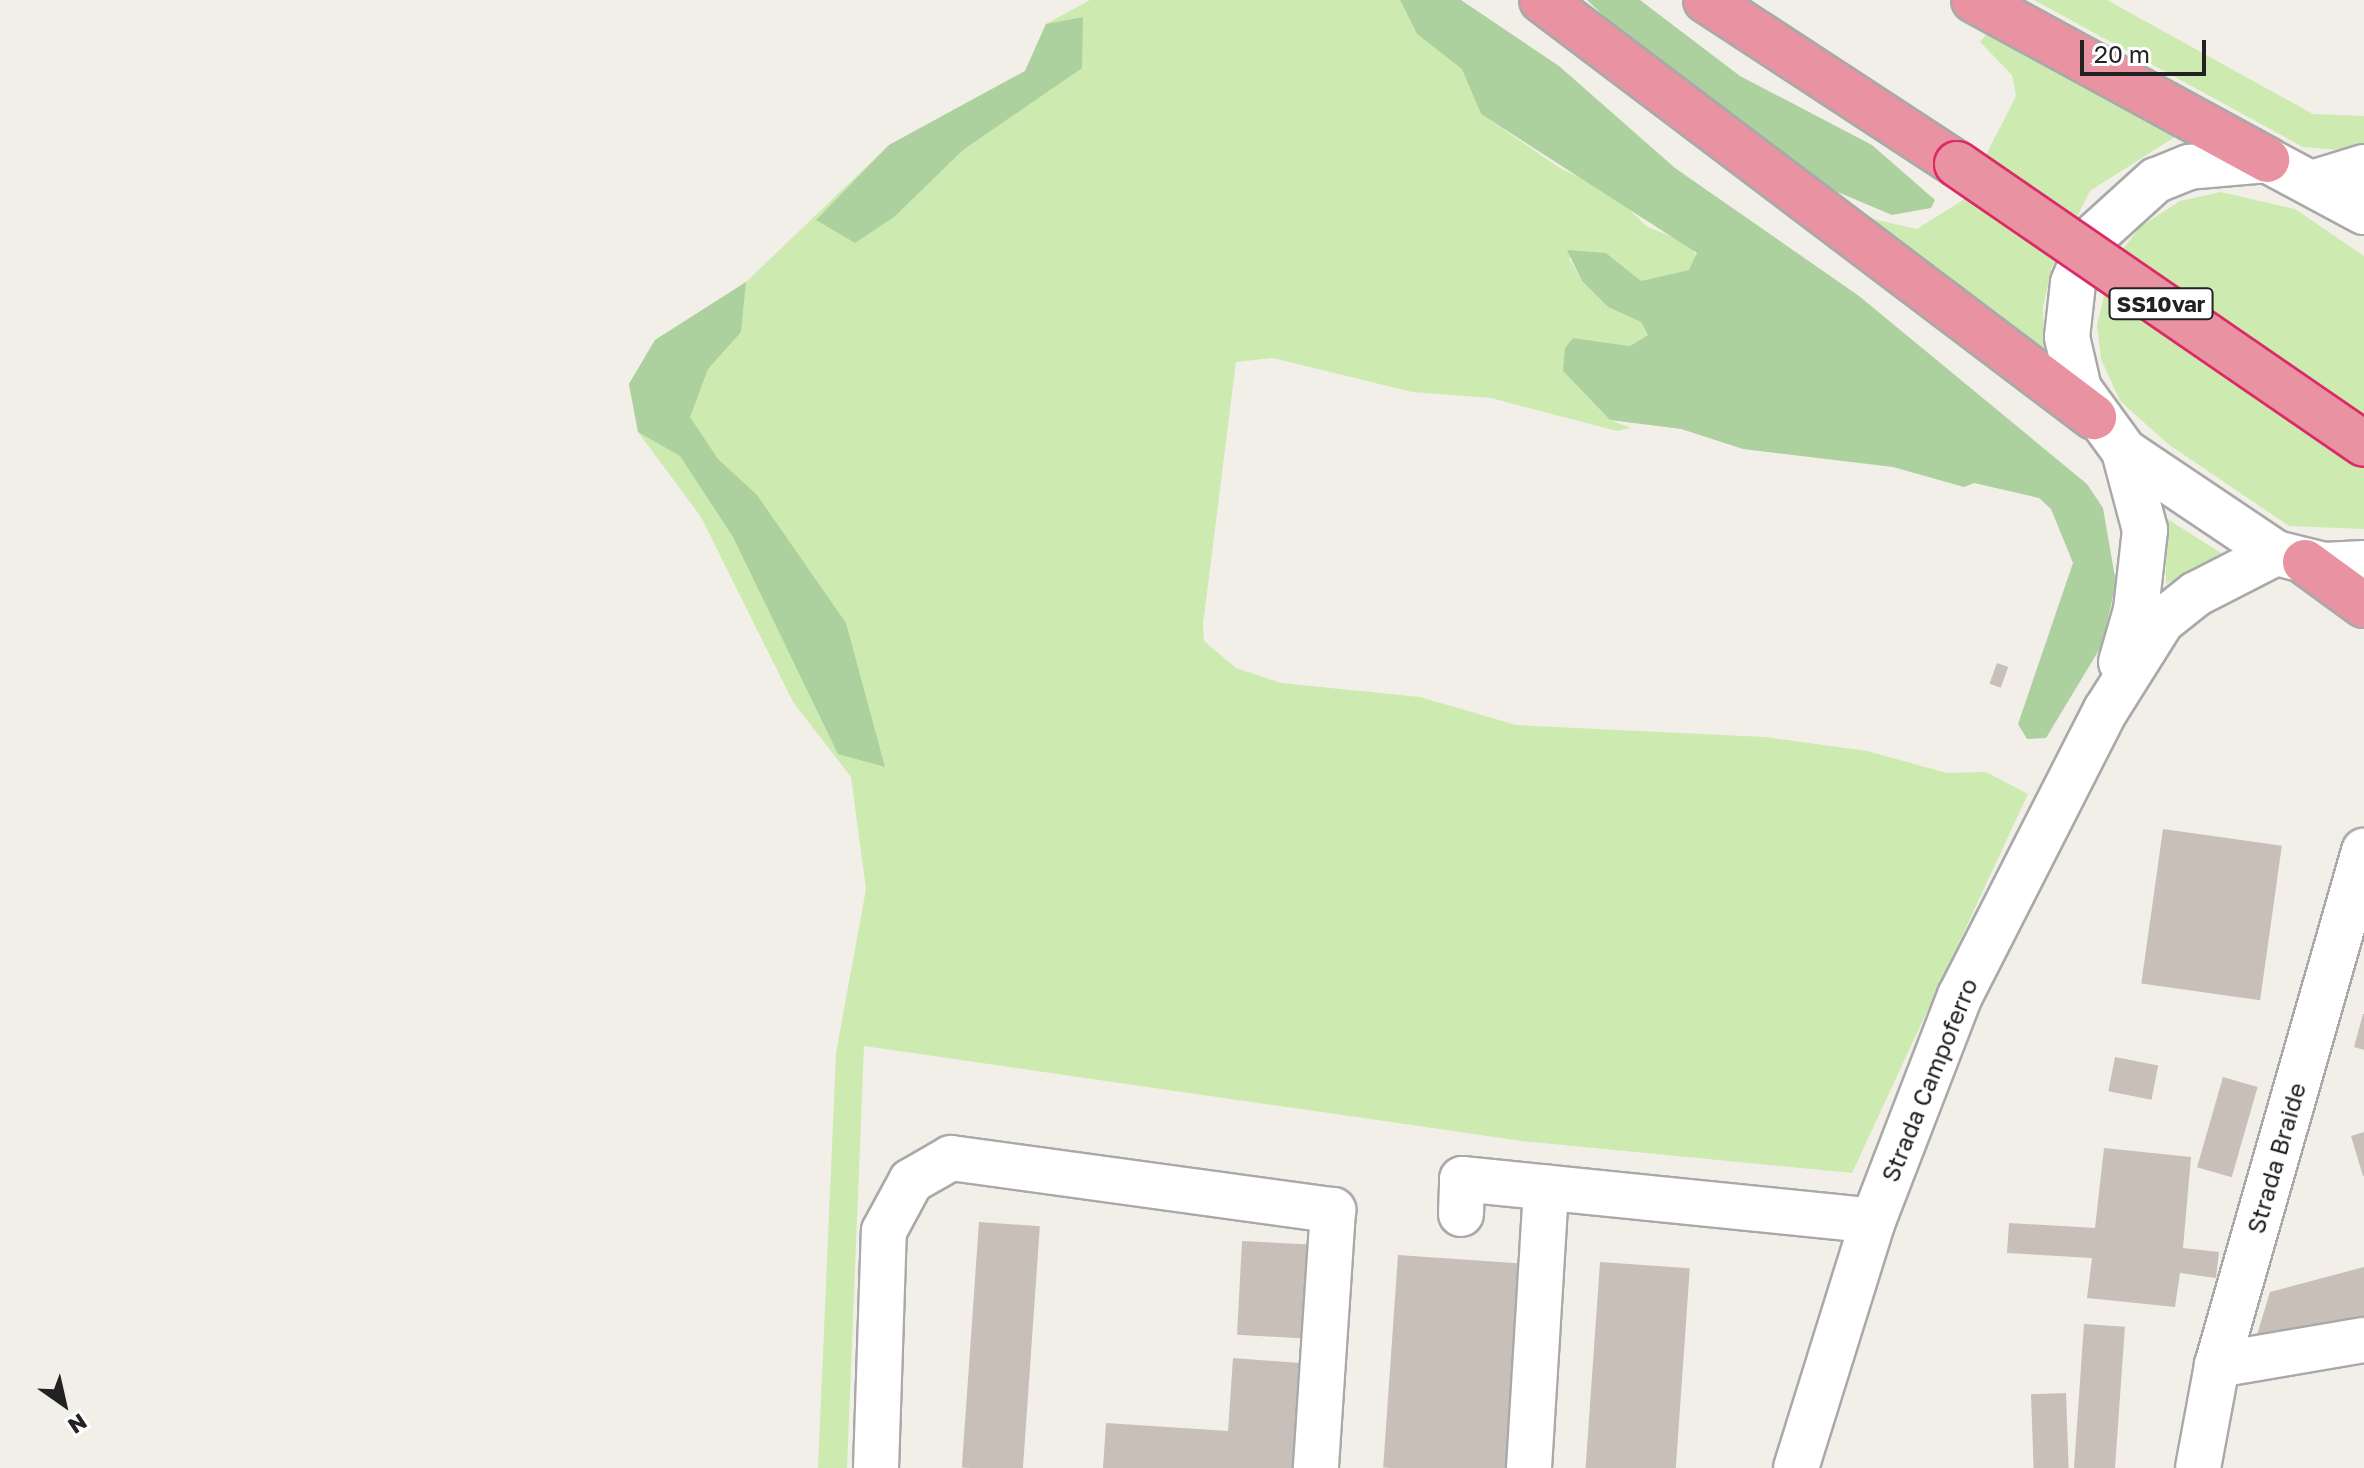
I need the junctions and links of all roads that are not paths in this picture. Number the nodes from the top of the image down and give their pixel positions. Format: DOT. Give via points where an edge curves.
graph roads {
  1 [pos="1542,0"];
  2 [pos="1706,0"];
  3 [pos="1974,0"];
  4 [pos="2267,160"];
  5 [pos="2364,167"];
  6 [pos="2315,182"];
  7 [pos="2364,212"];
  8 [pos="2094,417"];
  9 [pos="2364,444"];
  10 [pos="2124,451"];
  11 [pos="2290,557"];
  12 [pos="2364,563"];
  13 [pos="2364,605"];
  14 [pos="2106,710"];
  15 [pos="2364,851"];
  16 [pos="1546,1188"];
  17 [pos="1461,1214"];
  18 [pos="1873,1221"];
  19 [pos="2364,1340"];
  20 [pos="2217,1365"];
  21 [pos="876,1468"];
  22 [pos="1316,1468"];
  23 [pos="1529,1468"];
  24 [pos="1796,1468"];
  25 [pos="2198,1468"];
  1 -- 8 [label="highway"];
  2 -- 9 [label="highway, SS10var, bridge" via="1957,164"];
  3 -- 4 [label="highway"];
  4 -- 6 [label="street"];
  4 -- 8 [label="street" via="2189,167 2156,180 2092,238 2073,283 2067,337"];
  5 -- 6 [label="street"];
  6 -- 7 [label="street"];
  8 -- 10 [label="street"];
  10 -- 11 [label="street"];
  10 -- 14 [label="street" via="2145,530 2136,610"];
  11 -- 12 [label="street"];
  11 -- 13 [label="highway"];
  11 -- 14 [label="street" via="2196,594 2162,621"];
  14 -- 18 [label="street, Strada Campoferro" via="1960,996"];
  15 -- 20 [label="street, Strada Braide"];
  16 -- 17 [label="street" via="1462,1179"];
  16 -- 18 [label="street"];
  16 -- 23 [label="street"];
  18 -- 24 [label="street, Strada Campoferro"];
  19 -- 20 [label="street"];
  20 -- 25 [label="street, Strada Braide"];
  21 -- 22 [label="street" via="884,1231 911,1181 951,1158 1333,1210"];
}
